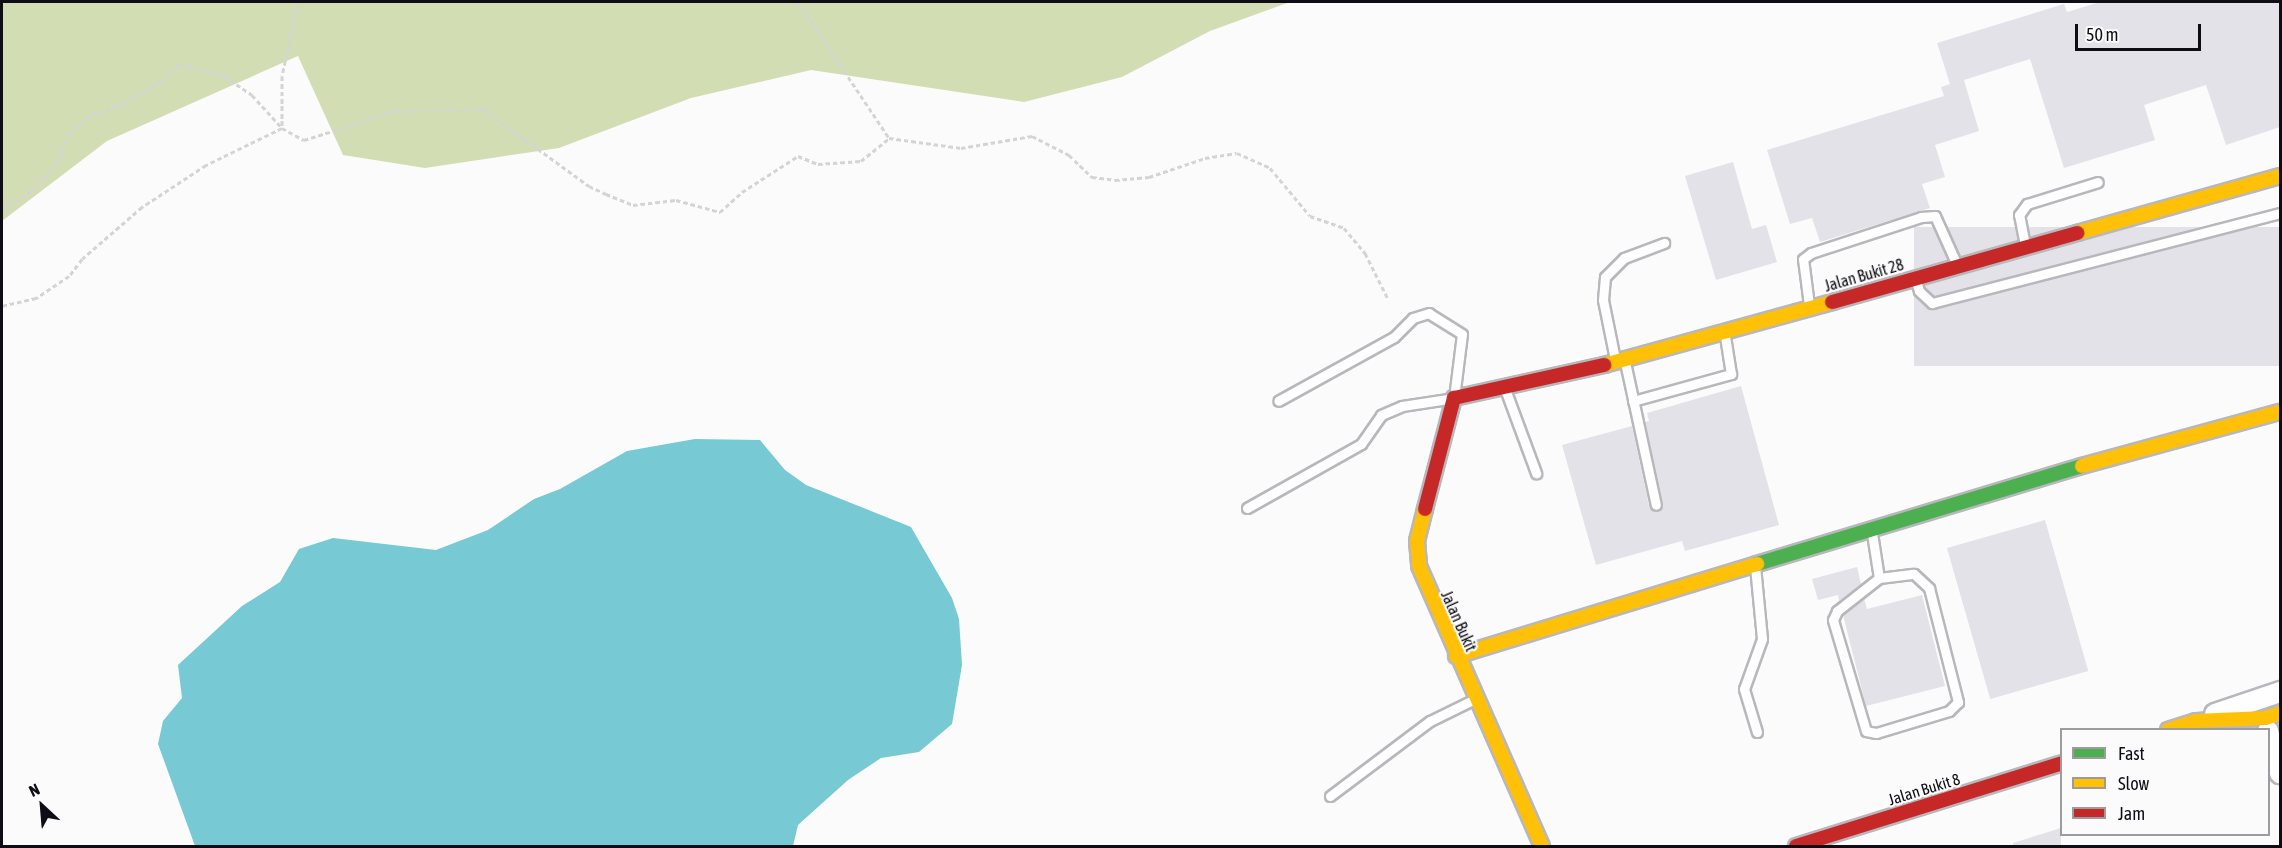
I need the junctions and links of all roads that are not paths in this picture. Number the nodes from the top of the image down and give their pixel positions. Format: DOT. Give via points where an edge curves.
graph roads {
  1 [pos="2280,176"];
  2 [pos="2097,182"];
  3 [pos="2280,213"];
  4 [pos="1664,243"];
  5 [pos="2025,248"];
  6 [pos="1957,266"];
  7 [pos="1915,278"];
  8 [pos="1810,308"];
  9 [pos="1724,331"];
  10 [pos="1620,361"];
  11 [pos="1504,386"];
  12 [pos="1454,398"];
  13 [pos="1278,401"];
  14 [pos="1633,401"];
  15 [pos="2280,412"];
  16 [pos="1536,472"];
  17 [pos="1656,505"];
  18 [pos="1247,508"];
  19 [pos="1871,528"];
  20 [pos="1754,564"];
  21 [pos="1879,578"];
  22 [pos="1456,656"];
  23 [pos="2280,692"];
  24 [pos="1475,699"];
  25 [pos="2196,721"];
  26 [pos="2270,723"];
  27 [pos="2172,728"];
  28 [pos="1757,732"];
  29 [pos="2060,763"];
  30 [pos="2280,773"];
  31 [pos="1330,796"];
  32 [pos="1542,846"];
  33 [pos="1796,846"];
  1 -- 5 [label="street, Jalan Bukit 28"];
  2 -- 5 [label="lane" via="2027,204 2019,215"];
  3 -- 7 [label="lane" via="1932,303 1919,291"];
  4 -- 10 [label="lane" via="1624,258 1605,278 1604,300"];
  5 -- 6 [label="street, Jalan Bukit 28"];
  6 -- 7 [label="street, Jalan Bukit 28"];
  6 -- 8 [label="lane" via="1935,216 1921,217 1811,253 1803,260"];
  7 -- 8 [label="street, Jalan Bukit 28"];
  8 -- 9 [label="street, Jalan Bukit 28"];
  9 -- 10 [label="street, Jalan Bukit 28"];
  9 -- 14 [label="lane" via="1731,374"];
  10 -- 11 [label="street, Jalan Bukit 28"];
  10 -- 14 [label="lane"];
  11 -- 12 [label="street, Jalan Bukit 28"];
  11 -- 16 [label="lane" via="1517,412"];
  12 -- 13 [label="lane" via="1462,334 1429,313 1413,318 1394,337"];
  12 -- 18 [label="lane" via="1402,406 1381,415 1361,444"];
  12 -- 22 [label="street, Jalan Bukit" via="1417,541 1422,574"];
  14 -- 17 [label="lane"];
  15 -- 19 [label="street"];
  19 -- 20 [label="street"];
  19 -- 21 [label="lane"];
  20 -- 22 [label="street"];
  20 -- 28 [label="lane" via="1762,639 1755,669 1744,689"];
  21 -- 21 [label="lane" via="1914,574 1929,588 1958,702 1949,711 1876,733 1861,726 1833,620 1836,611"];
  22 -- 24 [label="street, Jalan Bukit"];
  23 -- 25 [label="street"];
  24 -- 31 [label="lane" via="1430,722"];
  24 -- 32 [label="street, Jalan Bukit"];
  25 -- 26 [label="street"];
  25 -- 27 [label="street"];
  26 -- 30 [label="street"];
  29 -- 33 [label="street, Jalan Bukit 8"];
}
